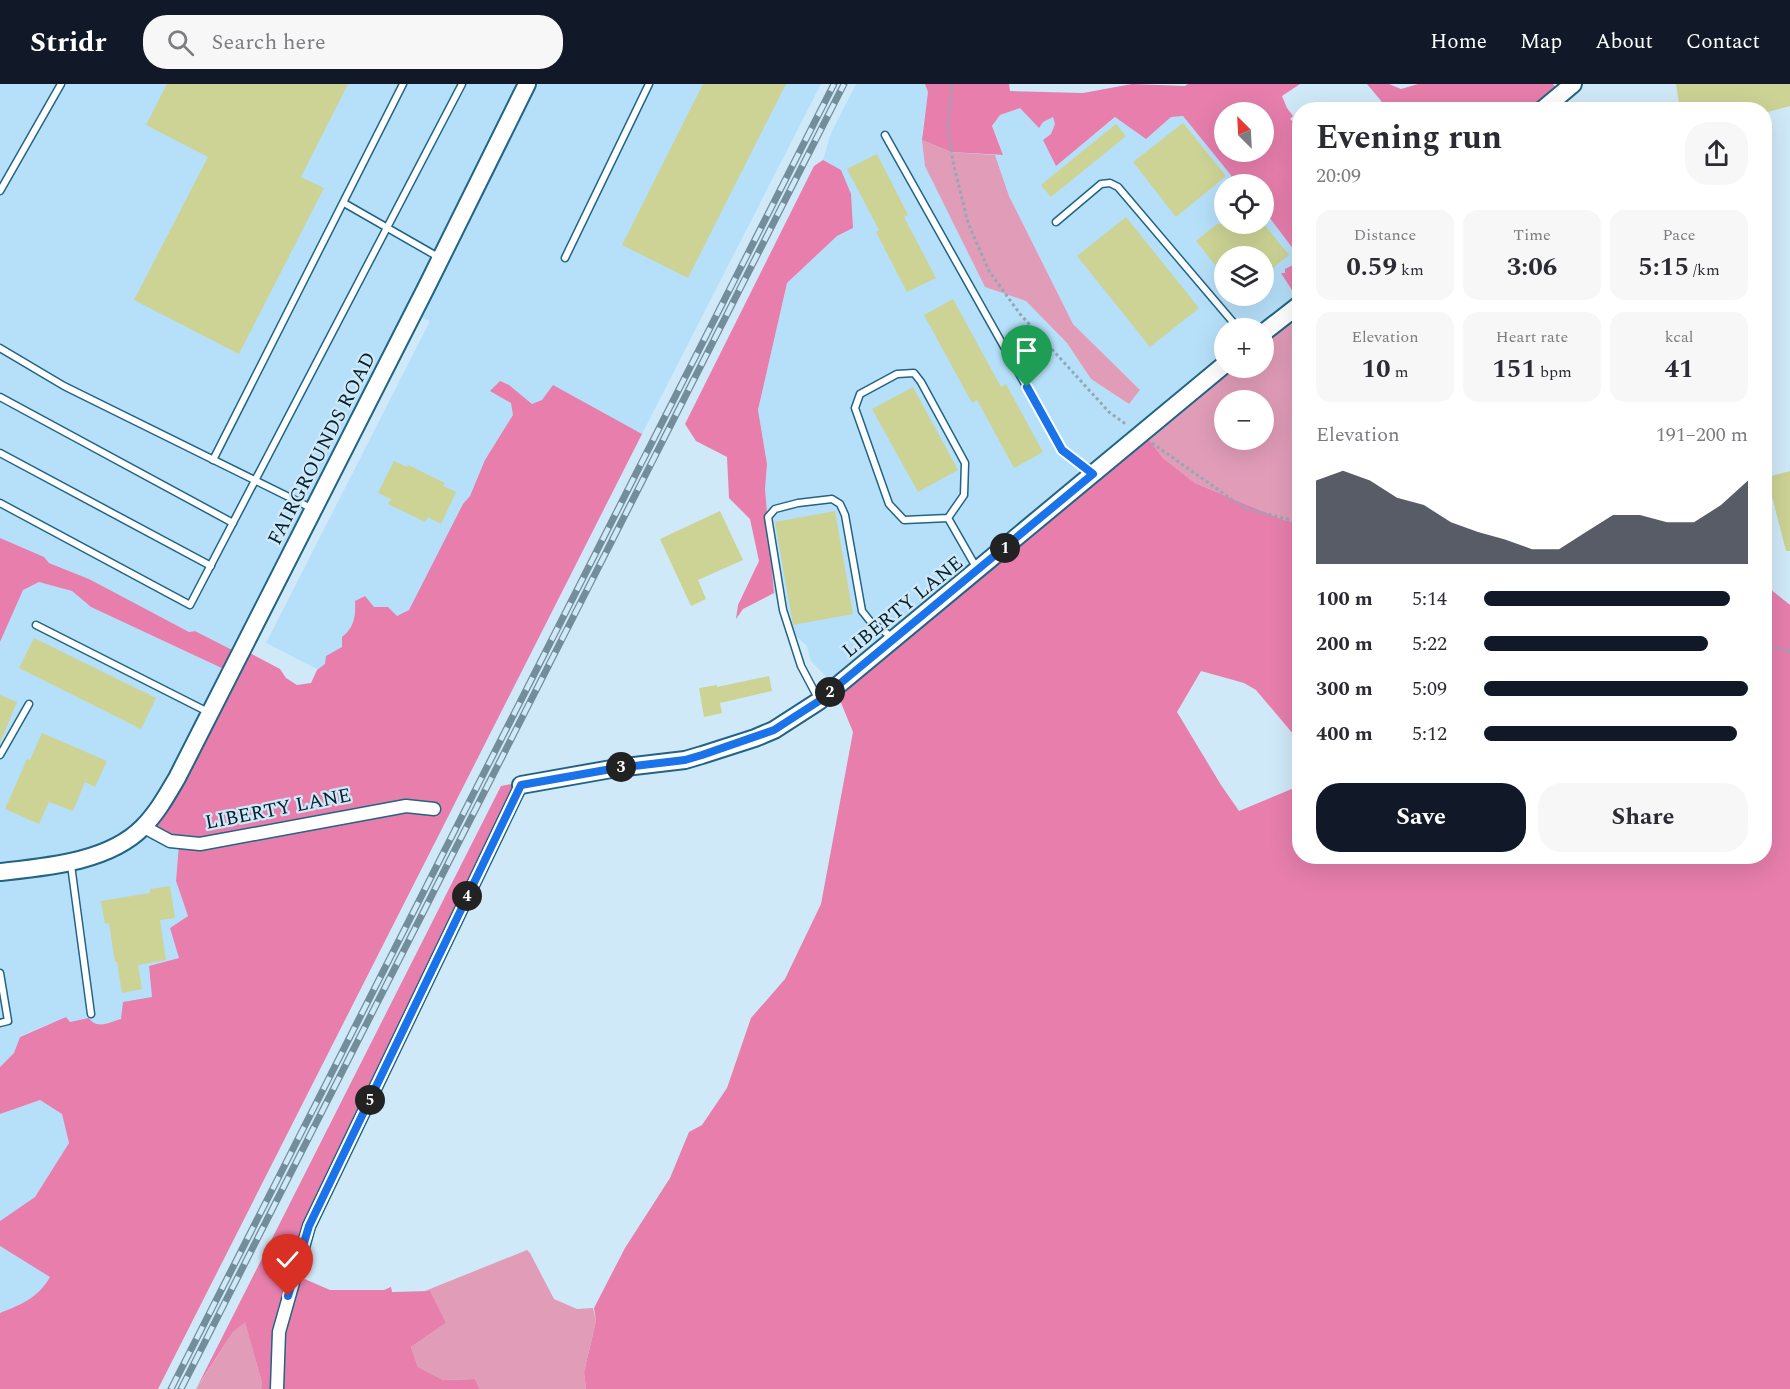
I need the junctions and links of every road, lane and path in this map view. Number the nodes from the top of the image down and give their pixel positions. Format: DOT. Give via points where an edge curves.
graph roads {
  1 [pos="61,84"];
  2 [pos="404,84"];
  3 [pos="462,84"];
  4 [pos="527,84"];
  5 [pos="649,84"];
  6 [pos="952,84"];
  7 [pos="1573,84"];
  8 [pos="1552,102"];
  9 [pos="885,135"];
  10 [pos="0,191"];
  11 [pos="344,203"];
  12 [pos="1056,222"];
  13 [pos="387,227"];
  14 [pos="441,258"];
  15 [pos="565,258"];
  16 [pos="1292,310"];
  17 [pos="1229,318"];
  18 [pos="1274,324"];
  19 [pos="0,348"];
  20 [pos="1214,373"];
  21 [pos="0,397"];
  22 [pos="1139,434"];
  23 [pos="0,453"];
  24 [pos="213,460"];
  25 [pos="1093,474"];
  26 [pos="255,480"];
  27 [pos="0,503"];
  28 [pos="314,509"];
  29 [pos="948,518"];
  30 [pos="1292,520"];
  31 [pos="233,523"];
  32 [pos="211,566"];
  33 [pos="978,570"];
  34 [pos="36,626"];
  35 [pos="895,639"];
  36 [pos="1772,646"];
  37 [pos="1790,651"];
  38 [pos="819,701"];
  39 [pos="29,704"];
  40 [pos="210,713"];
  41 [pos="0,755"];
  42 [pos="521,785"];
  43 [pos="434,809"];
  44 [pos="144,827"];
  45 [pos="70,861"];
  46 [pos="0,872"];
  47 [pos="0,973"];
  48 [pos="92,1014"];
  49 [pos="0,1023"];
  50 [pos="277,1389"];
  1 -- 10 [label="lane"];
  2 -- 11 [label="lane"];
  3 -- 13 [label="lane"];
  4 -- 14 [label="street, FAIRGROUNDS ROAD"];
  5 -- 15 [label="lane"];
  6 -- 22 [label="path" via="948,127 953,162 968,223 989,271 1020,314 1109,412"];
  7 -- 8 [label="street"];
  9 -- 25 [label="lane" via="1062,450"];
  11 -- 13 [label="lane"];
  11 -- 24 [label="lane"];
  12 -- 17 [label="lane" via="1101,184 1118,187"];
  13 -- 14 [label="lane"];
  13 -- 26 [label="lane"];
  14 -- 28 [label="street, FAIRGROUNDS ROAD"];
  16 -- 18 [label="street"];
  19 -- 24 [label="lane" via="64,386"];
  20 -- 22 [label="street, LIBERTY LANE"];
  21 -- 31 [label="lane"];
  22 -- 25 [label="street, LIBERTY LANE"];
  22 -- 30 [label="path" via="1245,508"];
  23 -- 32 [label="lane"];
  24 -- 26 [label="lane"];
  25 -- 33 [label="street, LIBERTY LANE"];
  26 -- 28 [label="lane"];
  26 -- 31 [label="lane"];
  27 -- 32 [label="lane" via="190,605"];
  28 -- 40 [label="street, FAIRGROUNDS ROAD"];
  29 -- 29 [label="lane" via="904,520 889,504 866,440 855,408 860,394 897,374 914,373 921,382 965,463 964,495"];
  29 -- 33 [label="lane"];
  31 -- 32 [label="lane"];
  33 -- 35 [label="street, LIBERTY LANE"];
  34 -- 40 [label="lane"];
  35 -- 38 [label="street, LIBERTY LANE"];
  35 -- 38 [label="lane" via="862,611 840,504 832,499 775,509 768,517 783,610 801,666"];
  36 -- 37 [label="path"];
  38 -- 42 [label="street, LIBERTY LANE" via="774,730 685,760"];
  39 -- 41 [label="lane"];
  40 -- 44 [label="street, FAIRGROUNDS ROAD" via="177,778"];
  42 -- 50 [label="street" via="309,1226 279,1332"];
  43 -- 44 [label="street, LIBERTY LANE" via="406,806 200,844 171,841"];
  44 -- 45 [label="street" via="107,851"];
  45 -- 46 [label="street"];
  45 -- 48 [label="lane"];
  47 -- 49 [label="lane" via="8,1021"];
}
